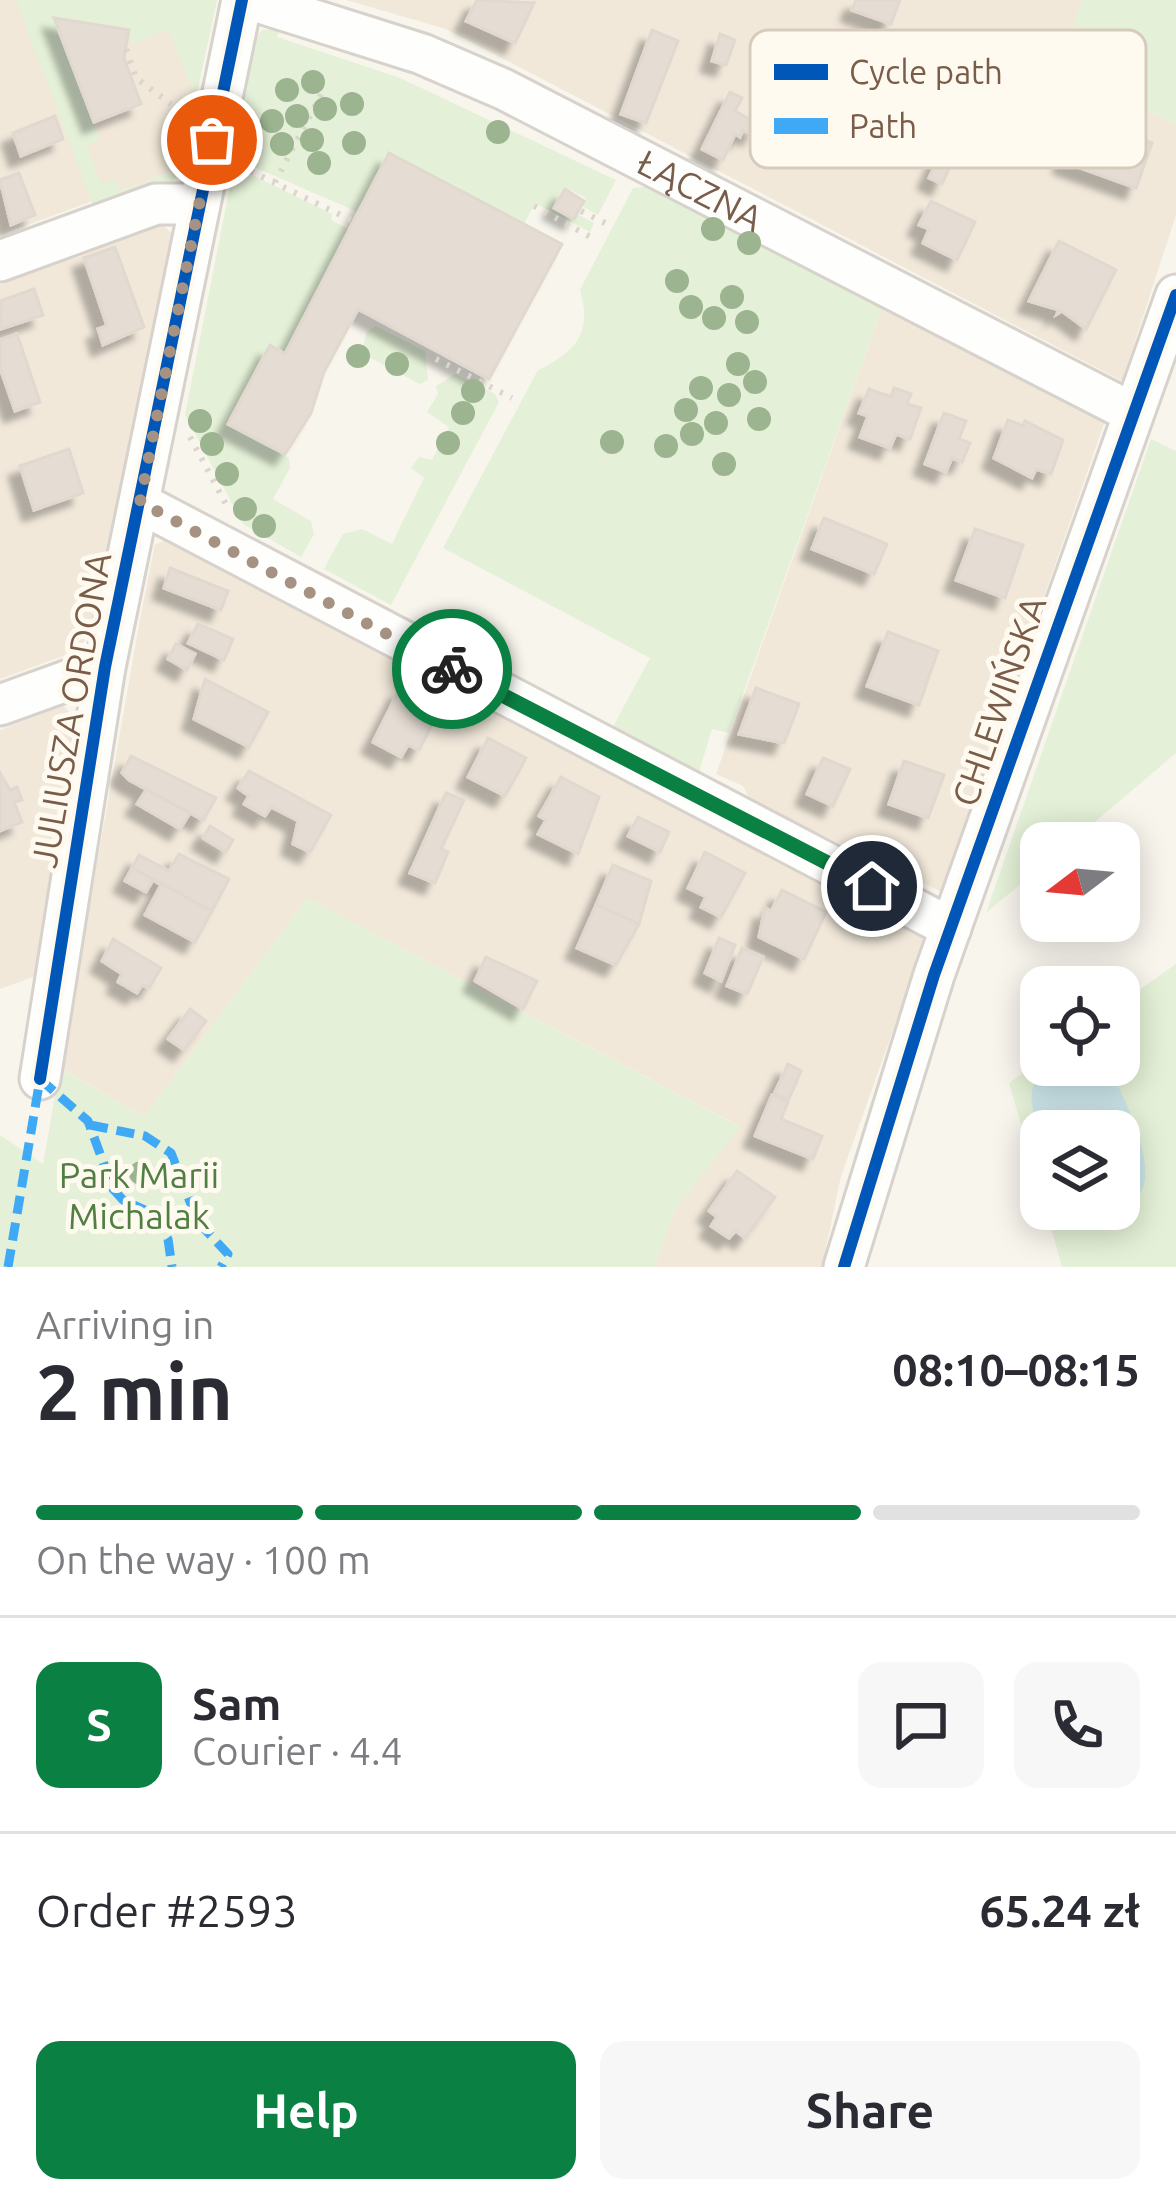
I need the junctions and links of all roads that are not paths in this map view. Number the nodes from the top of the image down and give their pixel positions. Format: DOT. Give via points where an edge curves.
graph roads {
  1 [pos="242,0"];
  2 [pos="251,0"];
  3 [pos="198,204"];
  4 [pos="0,261"];
  5 [pos="1176,295"];
  6 [pos="1133,413"];
  7 [pos="140,502"];
  8 [pos="105,667"];
  9 [pos="0,705"];
  10 [pos="951,928"];
  11 [pos="40,1079"];
  12 [pos="844,1267"];
  1 -- 3 [label="street, JULIUSZA ORDONA"];
  2 -- 6 [label="street, ŁĄCZNA" via="422,54 502,89"];
  3 -- 4 [label="street" via="156,204"];
  3 -- 7 [label="street, JULIUSZA ORDONA"];
  5 -- 6 [label="street, CHLEWIŃSKA"];
  6 -- 10 [label="street, CHLEWIŃSKA"];
  7 -- 8 [label="street, JULIUSZA ORDONA"];
  7 -- 10 [label="street"];
  8 -- 9 [label="street, JULIUSZA ORDONA"];
  8 -- 11 [label="street, JULIUSZA ORDONA"];
  10 -- 12 [label="street, CHLEWIŃSKA"];
}
